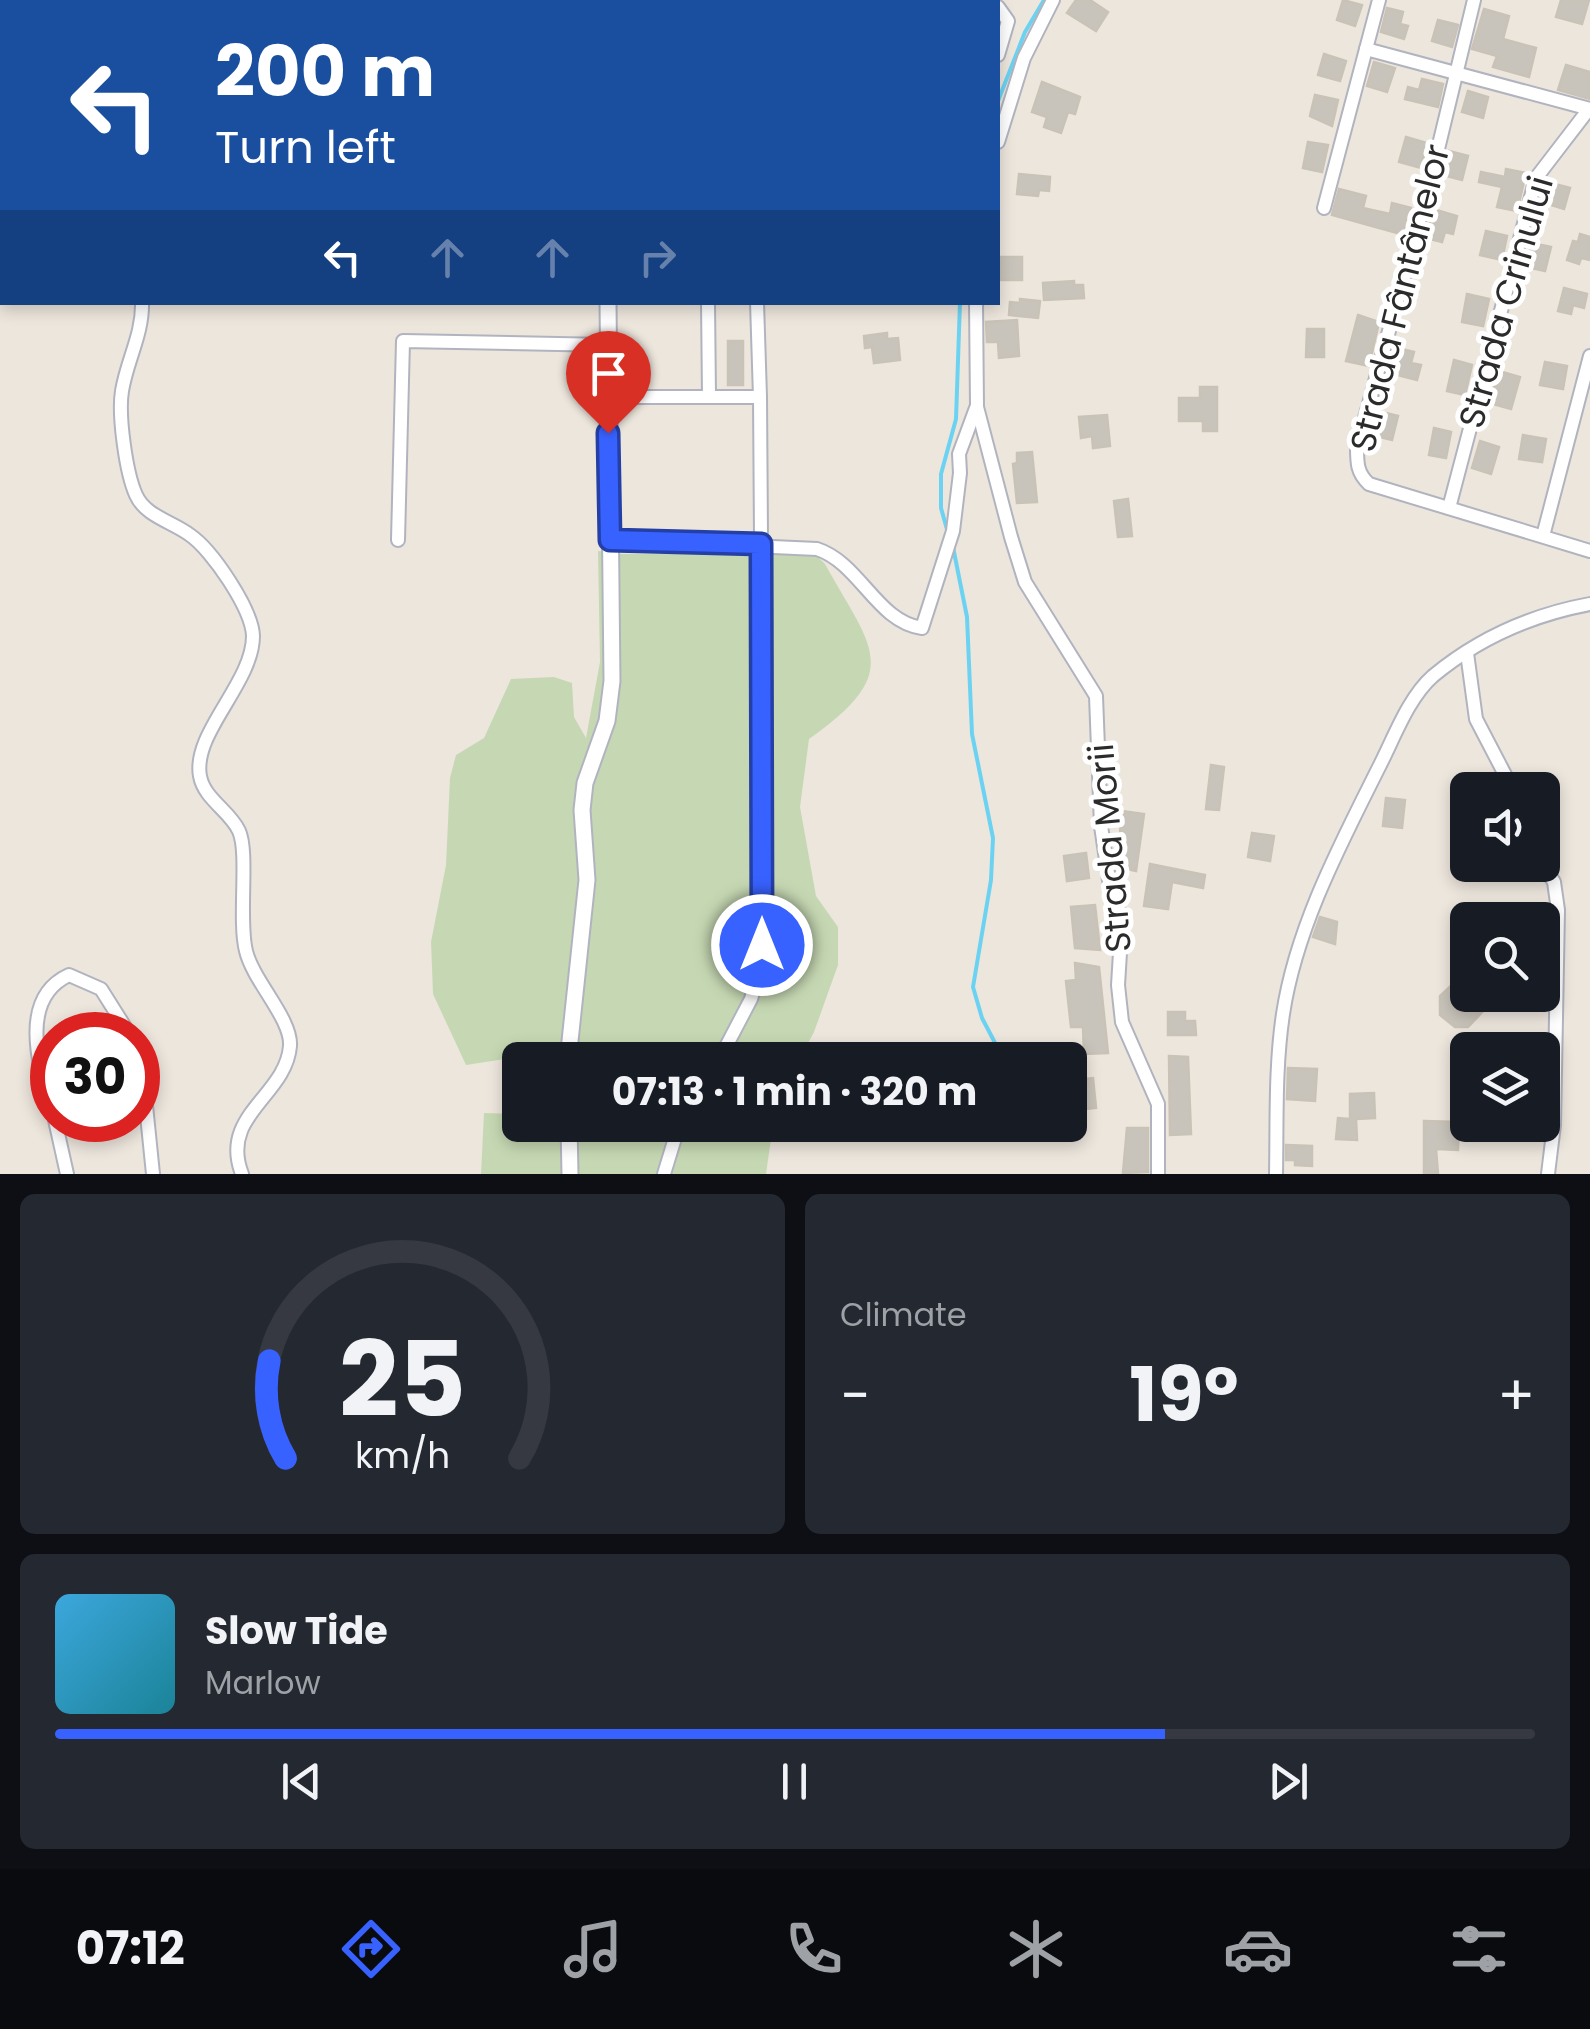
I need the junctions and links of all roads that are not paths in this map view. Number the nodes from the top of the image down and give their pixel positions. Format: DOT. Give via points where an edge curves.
graph roads {
  1 [pos="1053,0"];
  2 [pos="1379,0"];
  3 [pos="1474,0"];
  4 [pos="1000,11"];
  5 [pos="1366,49"];
  6 [pos="1010,54"];
  7 [pos="1456,75"];
  8 [pos="1589,109"];
  9 [pos="1000,127"];
  10 [pos="1324,208"];
  11 [pos="142,305"];
  12 [pos="608,305"];
  13 [pos="708,305"];
  14 [pos="756,305"];
  15 [pos="976,305"];
  16 [pos="608,345"];
  17 [pos="1590,356"];
  18 [pos="608,397"];
  19 [pos="709,397"];
  20 [pos="760,397"];
  21 [pos="977,407"];
  22 [pos="1450,508"];
  23 [pos="1543,536"];
  24 [pos="398,540"];
  25 [pos="610,540"];
  26 [pos="761,544"];
  27 [pos="1590,551"];
  28 [pos="1590,604"];
  29 [pos="1467,653"];
  30 [pos="1506,772"];
  31 [pos="1554,882"];
  32 [pos="38,1012"];
  33 [pos="116,1012"];
  34 [pos="570,1042"];
  35 [pos="729,1042"];
  36 [pos="59,1142"];
  37 [pos="149,1142"];
  38 [pos="569,1142"];
  39 [pos="674,1142"];
  40 [pos="67,1174"];
  41 [pos="152,1174"];
  42 [pos="242,1174"];
  43 [pos="570,1174"];
  44 [pos="664,1174"];
  45 [pos="1158,1174"];
  46 [pos="1276,1174"];
  47 [pos="1548,1174"];
  1 -- 6 [label="street"];
  2 -- 5 [label="street"];
  3 -- 7 [label="street, Strada Fântânelor"];
  4 -- 6 [label="street" via="1008,20"];
  5 -- 7 [label="street"];
  5 -- 10 [label="street"];
  6 -- 9 [label="street"];
  7 -- 8 [label="street"];
  7 -- 22 [label="street, Strada Fântânelor" via="1357,447 1360,476 1368,484"];
  8 -- 22 [label="street, Strada Crinului" via="1536,178"];
  11 -- 42 [label="street" via="121,395 136,497 203,545 252,628 245,667 200,763 203,784 239,830 246,954 290,1043 288,1059 241,1128 234,1156"];
  12 -- 16 [label="street"];
  13 -- 19 [label="street"];
  14 -- 20 [label="street"];
  15 -- 21 [label="street, Strada Morii"];
  16 -- 18 [label="street"];
  16 -- 24 [label="street" via="403,342"];
  17 -- 23 [label="street"];
  18 -- 19 [label="street"];
  18 -- 25 [label="street"];
  19 -- 20 [label="street"];
  20 -- 26 [label="street"];
  21 -- 26 [label="street" via="958,454 953,531 922,628 897,619 827,552"];
  21 -- 45 [label="street, Strada Morii" via="1025,582 1096,696 1100,826 1122,920 1122,1022 1158,1104"];
  22 -- 23 [label="street, Strada Fântânelor"];
  23 -- 27 [label="street, Strada Fântânelor"];
  25 -- 26 [label="street"];
  25 -- 34 [label="street" via="612,681 585,783 587,880"];
  26 -- 35 [label="street" via="764,955 752,999"];
  28 -- 29 [label="street" via="1514,623"];
  29 -- 30 [label="street" via="1476,720"];
  29 -- 46 [label="street" via="1431,678 1410,707 1312,914 1283,1014"];
  31 -- 47 [label="street"];
  32 -- 33 [label="street" via="54,981 69,974 101,989"];
  36 -- 40 [label="street"];
  37 -- 41 [label="street"];
  38 -- 43 [label="street"];
  39 -- 44 [label="street"];
}
